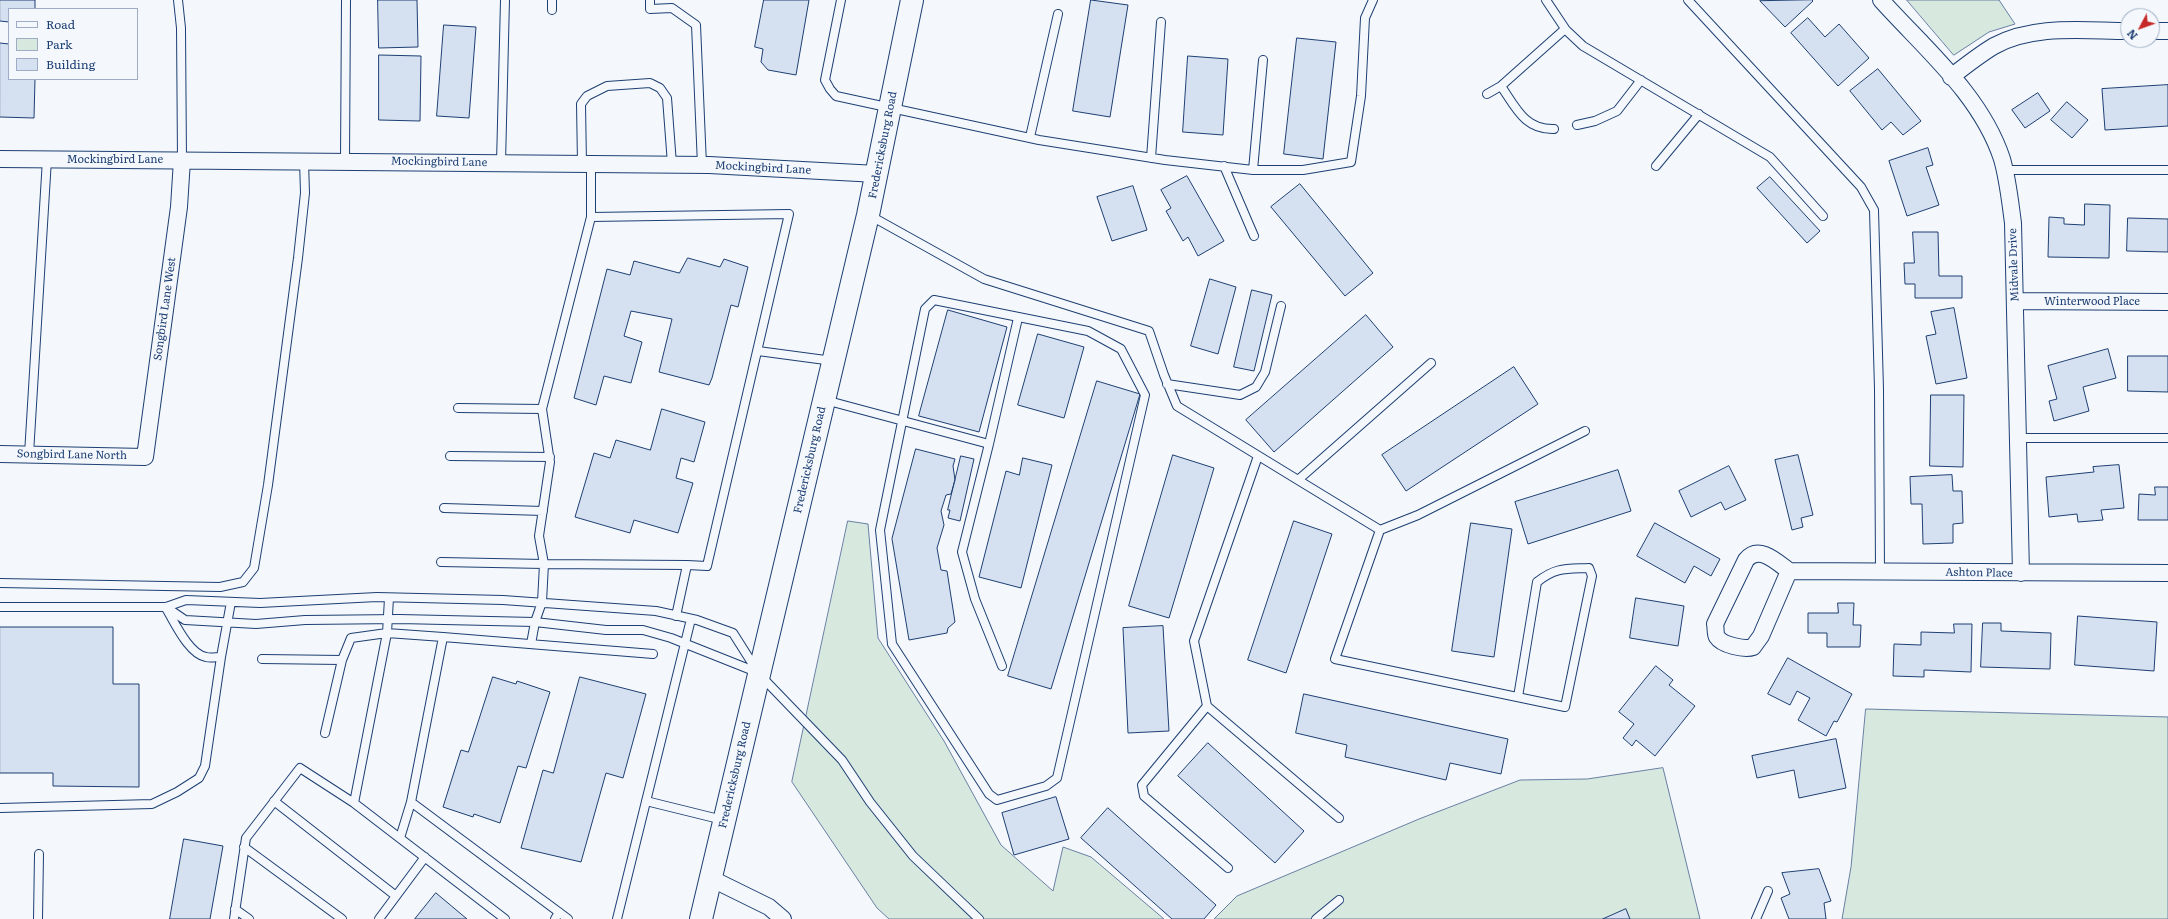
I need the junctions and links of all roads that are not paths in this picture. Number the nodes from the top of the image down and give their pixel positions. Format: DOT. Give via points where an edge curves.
graph roads {
  1 [pos="178,0"];
  2 [pos="346,0"];
  3 [pos="505,0"];
  4 [pos="552,0"];
  5 [pos="650,0"];
  6 [pos="841,0"];
  7 [pos="911,0"];
  8 [pos="1373,0"];
  9 [pos="1546,0"];
  10 [pos="1688,0"];
  11 [pos="1881,0"];
  12 [pos="552,10"];
  13 [pos="1058,14"];
  14 [pos="1161,22"];
  15 [pos="1565,29"];
  16 [pos="2120,31"];
  17 [pos="1262,60"];
  18 [pos="1952,77"];
  19 [pos="1641,80"];
  20 [pos="1501,86"];
  21 [pos="1487,94"];
  22 [pos="890,107"];
  23 [pos="1699,114"];
  24 [pos="1577,125"];
  25 [pos="1554,130"];
  26 [pos="1030,137"];
  27 [pos="1151,158"];
  28 [pos="0,159"];
  29 [pos="47,160"];
  30 [pos="182,160"];
  31 [pos="304,161"];
  32 [pos="345,161"];
  33 [pos="501,163"];
  34 [pos="586,164"];
  35 [pos="672,164"];
  36 [pos="702,165"];
  37 [pos="1224,166"];
  38 [pos="1656,166"];
  39 [pos="1253,170"];
  40 [pos="2005,170"];
  41 [pos="2168,170"];
  42 [pos="877,174"];
  43 [pos="868,215"];
  44 [pos="1822,216"];
  45 [pos="591,217"];
  46 [pos="1254,236"];
  47 [pos="2015,301"];
  48 [pos="2168,302"];
  49 [pos="1281,306"];
  50 [pos="1018,318"];
  51 [pos="758,351"];
  52 [pos="834,361"];
  53 [pos="1431,363"];
  54 [pos="1167,384"];
  55 [pos="825,400"];
  56 [pos="458,408"];
  57 [pos="542,409"];
  58 [pos="901,420"];
  59 [pos="1585,430"];
  60 [pos="2018,438"];
  61 [pos="2168,438"];
  62 [pos="989,444"];
  63 [pos="0,454"];
  64 [pos="29,454"];
  65 [pos="450,456"];
  66 [pos="1258,456"];
  67 [pos="145,457"];
  68 [pos="550,458"];
  69 [pos="1298,480"];
  70 [pos="444,508"];
  71 [pos="543,511"];
  72 [pos="1380,530"];
  73 [pos="440,562"];
  74 [pos="544,564"];
  75 [pos="687,565"];
  76 [pos="1789,571"];
  77 [pos="1880,572"];
  78 [pos="2021,573"];
  79 [pos="2168,574"];
  80 [pos="0,583"];
  81 [pos="389,598"];
  82 [pos="230,602"];
  83 [pos="542,602"];
  84 [pos="166,607"];
  85 [pos="0,608"];
  86 [pos="676,616"];
  87 [pos="388,619"];
  88 [pos="691,619"];
  89 [pos="228,622"];
  90 [pos="535,622"];
  91 [pos="387,633"];
  92 [pos="443,637"];
  93 [pos="531,644"];
  94 [pos="686,644"];
  95 [pos="653,654"];
  96 [pos="221,657"];
  97 [pos="262,659"];
  98 [pos="342,660"];
  99 [pos="1002,666"];
  100 [pos="759,674"];
  101 [pos="1518,697"];
  102 [pos="1207,706"];
  103 [pos="325,734"];
  104 [pos="274,801"];
  105 [pos="646,801"];
  106 [pos="411,802"];
  107 [pos="354,803"];
  108 [pos="0,808"];
  109 [pos="1339,818"];
  110 [pos="724,820"];
  111 [pos="400,838"];
  112 [pos="244,847"];
  113 [pos="39,854"];
  114 [pos="425,857"];
  115 [pos="1228,868"];
  116 [pos="710,878"];
  117 [pos="1768,890"];
  118 [pos="396,896"];
  119 [pos="1338,900"];
  120 [pos="235,909"];
  121 [pos="557,916"];
  122 [pos="38,919"];
  123 [pos="234,919"];
  124 [pos="249,919"];
  125 [pos="342,919"];
  126 [pos="379,919"];
  127 [pos="505,919"];
  128 [pos="568,919"];
  129 [pos="617,919"];
  130 [pos="701,919"];
  131 [pos="783,919"];
  132 [pos="979,919"];
  133 [pos="1316,919"];
  134 [pos="1756,919"];
  1 -- 30 [label="lane" via="181,28"];
  2 -- 32 [label="lane"];
  3 -- 33 [label="lane"];
  4 -- 12 [label="lane"];
  5 -- 36 [label="lane" via="650,9 672,8 696,25"];
  6 -- 22 [label="lane" via="825,80 836,96"];
  7 -- 22 [label="main road, Fredericksburg Road"];
  8 -- 39 [label="lane" via="1365,18 1361,96 1351,162 1303,170"];
  9 -- 15 [label="lane"];
  10 -- 77 [label="lane" via="1861,187 1874,210 1879,389"];
  11 -- 18 [label="street, Midvale Drive"];
  13 -- 26 [label="lane"];
  14 -- 27 [label="lane"];
  15 -- 19 [label="lane" via="1583,46"];
  15 -- 20 [label="lane"];
  16 -- 18 [label="street" via="2058,30 2021,37 1996,45"];
  17 -- 39 [label="lane"];
  18 -- 40 [label="street, Midvale Drive" via="1969,95 1982,115 1993,136"];
  19 -- 23 [label="lane"];
  19 -- 24 [label="lane" via="1617,111"];
  20 -- 21 [label="lane"];
  20 -- 25 [label="lane" via="1521,115 1531,124 1542,130"];
  22 -- 26 [label="lane"];
  22 -- 42 [label="main road, Fredericksburg Road"];
  23 -- 38 [label="lane"];
  23 -- 44 [label="lane" via="1770,157"];
  26 -- 27 [label="lane"];
  27 -- 37 [label="lane"];
  28 -- 29 [label="street, Mockingbird Lane"];
  29 -- 30 [label="street, Mockingbird Lane"];
  29 -- 64 [label="lane"];
  30 -- 31 [label="street, Mockingbird Lane"];
  30 -- 67 [label="street, Songbird Lane West"];
  31 -- 32 [label="street, Mockingbird Lane"];
  31 -- 80 [label="lane" via="306,183 298,258 266,499 254,568 250,576 243,582 220,586"];
  32 -- 33 [label="street, Mockingbird Lane"];
  33 -- 34 [label="street, Mockingbird Lane"];
  34 -- 35 [label="street, Mockingbird Lane"];
  34 -- 35 [label="lane" via="581,104 587,96 607,86 650,82 660,88 667,98"];
  34 -- 45 [label="lane"];
  35 -- 36 [label="street, Mockingbird Lane"];
  36 -- 42 [label="street, Mockingbird Lane"];
  37 -- 39 [label="lane"];
  37 -- 46 [label="lane"];
  40 -- 41 [label="lane"];
  40 -- 47 [label="street, Midvale Drive" via="2013,223"];
  42 -- 43 [label="main road, Fredericksburg Road"];
  43 -- 52 [label="main road, Fredericksburg Road"];
  43 -- 54 [label="lane" via="984,279 1149,331"];
  45 -- 51 [label="lane" via="789,214"];
  45 -- 57 [label="lane"];
  47 -- 48 [label="street, Winterwood Place"];
  47 -- 60 [label="street, Midvale Drive"];
  49 -- 54 [label="lane" via="1265,372 1256,387 1240,395"];
  50 -- 58 [label="lane" via="934,300 925,309"];
  50 -- 58 [label="lane" via="1088,331 1121,350 1145,395 1057,778 1046,786 997,800 989,794 892,644 880,530"];
  50 -- 62 [label="lane"];
  51 -- 52 [label="lane"];
  51 -- 75 [label="lane" via="707,566"];
  52 -- 55 [label="main road, Fredericksburg Road"];
  53 -- 69 [label="lane"];
  54 -- 66 [label="lane" via="1176,406"];
  55 -- 58 [label="lane"];
  55 -- 100 [label="main road, Fredericksburg Road"];
  56 -- 57 [label="lane"];
  57 -- 68 [label="lane"];
  58 -- 62 [label="lane"];
  59 -- 72 [label="lane" via="1418,515"];
  60 -- 61 [label="lane"];
  60 -- 78 [label="street, Midvale Drive"];
  62 -- 99 [label="lane" via="962,552 975,599"];
  63 -- 64 [label="street, Songbird Lane North"];
  64 -- 67 [label="street, Songbird Lane North"];
  65 -- 68 [label="lane"];
  66 -- 69 [label="lane"];
  66 -- 102 [label="lane" via="1194,641"];
  68 -- 71 [label="lane"];
  69 -- 72 [label="lane"];
  70 -- 71 [label="lane"];
  71 -- 74 [label="lane" via="539,536"];
  72 -- 101 [label="lane" via="1335,659"];
  73 -- 74 [label="lane"];
  74 -- 75 [label="lane"];
  74 -- 83 [label="lane"];
  75 -- 86 [label="lane"];
  76 -- 76 [label="street" via="1774,559 1758,552 1751,554 1715,624 1716,636 1720,641 1743,648 1753,647 1761,636"];
  76 -- 77 [label="street, Ashton Place"];
  77 -- 78 [label="street, Ashton Place"];
  78 -- 79 [label="street, Ashton Place"];
  81 -- 82 [label="lane"];
  81 -- 83 [label="lane"];
  81 -- 87 [label="lane"];
  82 -- 84 [label="lane" via="186,600"];
  82 -- 89 [label="lane"];
  83 -- 86 [label="lane" via="621,607"];
  83 -- 90 [label="lane"];
  84 -- 85 [label="lane"];
  84 -- 89 [label="lane" via="186,620"];
  84 -- 96 [label="lane" via="182,636 195,652 205,657"];
  86 -- 88 [label="lane"];
  87 -- 89 [label="lane" via="305,620 256,624"];
  87 -- 90 [label="lane"];
  87 -- 91 [label="lane"];
  88 -- 94 [label="lane"];
  88 -- 100 [label="lane" via="732,633"];
  89 -- 96 [label="lane"];
  90 -- 93 [label="lane"];
  90 -- 94 [label="lane" via="606,630 643,630"];
  91 -- 92 [label="lane"];
  91 -- 98 [label="lane" via="351,638"];
  91 -- 107 [label="lane"];
  92 -- 93 [label="lane"];
  92 -- 106 [label="lane"];
  93 -- 95 [label="lane"];
  94 -- 100 [label="lane"];
  94 -- 105 [label="lane"];
  96 -- 108 [label="lane" via="205,766 199,778 152,804"];
  97 -- 98 [label="lane"];
  98 -- 103 [label="lane"];
  100 -- 110 [label="main road, Fredericksburg Road"];
  100 -- 132 [label="lane" via="842,760 870,802 913,856"];
  101 -- 101 [label="lane" via="1566,707 1592,576 1589,568 1559,569 1549,572 1537,582"];
  102 -- 109 [label="lane"];
  102 -- 115 [label="lane" via="1142,784 1144,796"];
  104 -- 107 [label="lane" via="300,768"];
  104 -- 112 [label="lane" via="246,838"];
  104 -- 118 [label="lane"];
  105 -- 110 [label="lane"];
  105 -- 129 [label="lane"];
  106 -- 111 [label="lane"];
  106 -- 121 [label="lane"];
  107 -- 111 [label="lane"];
  110 -- 116 [label="main road, Fredericksburg Road"];
  111 -- 114 [label="lane"];
  112 -- 120 [label="lane"];
  112 -- 125 [label="lane"];
  113 -- 122 [label="lane"];
  114 -- 118 [label="lane"];
  114 -- 127 [label="lane"];
  116 -- 130 [label="main road, Fredericksburg Road"];
  116 -- 131 [label="street" via="769,907"];
  117 -- 134 [label="lane"];
  118 -- 126 [label="lane"];
  119 -- 133 [label="lane"];
  120 -- 123 [label="lane"];
  120 -- 124 [label="lane"];
  121 -- 128 [label="lane"];
}
